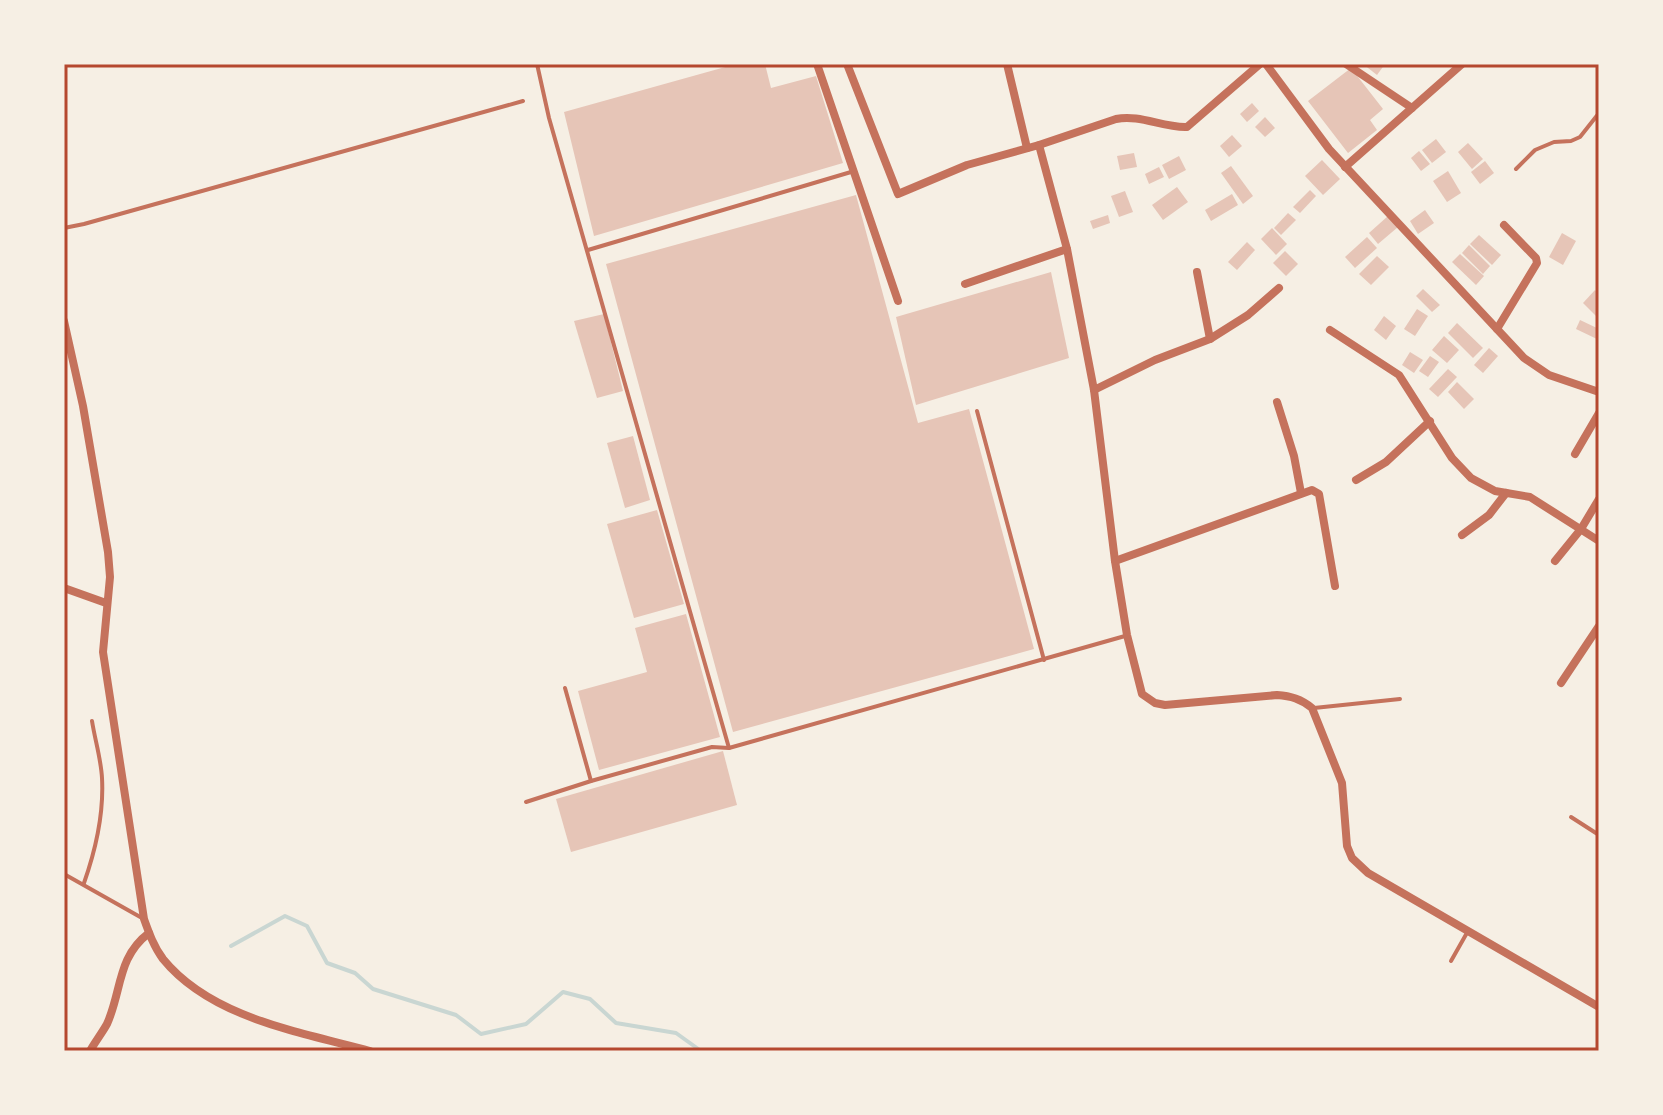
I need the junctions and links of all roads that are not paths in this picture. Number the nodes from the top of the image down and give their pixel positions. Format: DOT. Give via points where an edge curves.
graph roads {
  1 [pos="537,64"];
  2 [pos="817,64"];
  3 [pos="847,64"];
  4 [pos="1007,64"];
  5 [pos="1263,64"];
  6 [pos="1346,64"];
  7 [pos="1462,64"];
  8 [pos="523,101"];
  9 [pos="1412,108"];
  10 [pos="1599,113"];
  11 [pos="1039,145"];
  12 [pos="1027,148"];
  13 [pos="1345,167"];
  14 [pos="1516,169"];
  15 [pos="854,171"];
  16 [pos="1504,225"];
  17 [pos="64,228"];
  18 [pos="1067,249"];
  19 [pos="588,250"];
  20 [pos="1197,272"];
  21 [pos="965,284"];
  22 [pos="1279,288"];
  23 [pos="898,301"];
  24 [pos="64,321"];
  25 [pos="1497,329"];
  26 [pos="1330,330"];
  27 [pos="1210,339"];
  28 [pos="1094,390"];
  29 [pos="1599,392"];
  30 [pos="1277,402"];
  31 [pos="977,411"];
  32 [pos="1599,413"];
  33 [pos="1430,421"];
  34 [pos="1575,454"];
  35 [pos="1356,480"];
  36 [pos="1301,493"];
  37 [pos="1506,493"];
  38 [pos="1599,499"];
  39 [pos="1581,529"];
  40 [pos="1462,535"];
  41 [pos="1599,541"];
  42 [pos="1115,561"];
  43 [pos="1555,561"];
  44 [pos="1335,586"];
  45 [pos="64,588"];
  46 [pos="106,603"];
  47 [pos="1599,626"];
  48 [pos="1127,635"];
  49 [pos="1044,660"];
  50 [pos="1561,683"];
  51 [pos="565,688"];
  52 [pos="1400,699"];
  53 [pos="1312,708"];
  54 [pos="92,721"];
  55 [pos="729,748"];
  56 [pos="591,781"];
  57 [pos="526,802"];
  58 [pos="1571,817"];
  59 [pos="1599,835"];
  60 [pos="64,874"];
  61 [pos="84,883"];
  62 [pos="144,919"];
  63 [pos="1468,931"];
  64 [pos="149,933"];
  65 [pos="1451,961"];
  66 [pos="1599,1007"];
  67 [pos="90,1051"];
  68 [pos="370,1051"];
  1 -- 19 [label="lane"];
  2 -- 15 [label="street"];
  3 -- 12 [label="street" via="898,194 967,165"];
  4 -- 12 [label="street"];
  5 -- 11 [label="street" via="1187,127 1126,117"];
  5 -- 13 [label="street"];
  6 -- 9 [label="street"];
  7 -- 9 [label="street"];
  8 -- 17 [label="lane"];
  9 -- 13 [label="street"];
  10 -- 14 [label="lane" via="1580,137 1535,150"];
  11 -- 12 [label="street"];
  11 -- 18 [label="street"];
  13 -- 25 [label="street"];
  15 -- 19 [label="lane"];
  15 -- 23 [label="street"];
  16 -- 25 [label="street" via="1537,263"];
  18 -- 21 [label="street"];
  18 -- 28 [label="street"];
  19 -- 55 [label="lane"];
  20 -- 27 [label="street"];
  22 -- 27 [label="street"];
  24 -- 46 [label="street" via="108,552"];
  25 -- 29 [label="street" via="1537,369"];
  26 -- 33 [label="street" via="1399,375"];
  27 -- 28 [label="street"];
  28 -- 42 [label="street"];
  30 -- 36 [label="street"];
  31 -- 49 [label="lane"];
  32 -- 34 [label="street"];
  33 -- 35 [label="street" via="1386,462"];
  33 -- 37 [label="street" via="1461,469 1485,487"];
  36 -- 42 [label="street"];
  36 -- 44 [label="street" via="1319,494"];
  37 -- 39 [label="street" via="1530,497"];
  37 -- 40 [label="street" via="1489,515"];
  38 -- 39 [label="street"];
  39 -- 41 [label="street"];
  39 -- 43 [label="street"];
  42 -- 48 [label="street"];
  45 -- 46 [label="street"];
  46 -- 62 [label="street" via="103,652"];
  47 -- 50 [label="street"];
  48 -- 49 [label="lane"];
  48 -- 53 [label="street" via="1142,694 1155,703 1277,695"];
  49 -- 55 [label="lane"];
  51 -- 56 [label="lane"];
  52 -- 53 [label="lane"];
  53 -- 63 [label="street" via="1342,783 1352,858 1368,873"];
  54 -- 61 [label="lane" via="102,776 101,819"];
  55 -- 56 [label="lane" via="712,747"];
  56 -- 57 [label="lane"];
  58 -- 59 [label="lane"];
  60 -- 61 [label="lane"];
  61 -- 62 [label="lane"];
  62 -- 64 [label="street"];
  63 -- 65 [label="lane"];
  63 -- 66 [label="street"];
  64 -- 67 [label="street" via="128,954 106,1025"];
  64 -- 68 [label="street" via="164,961 211,997 276,1025"];
}
